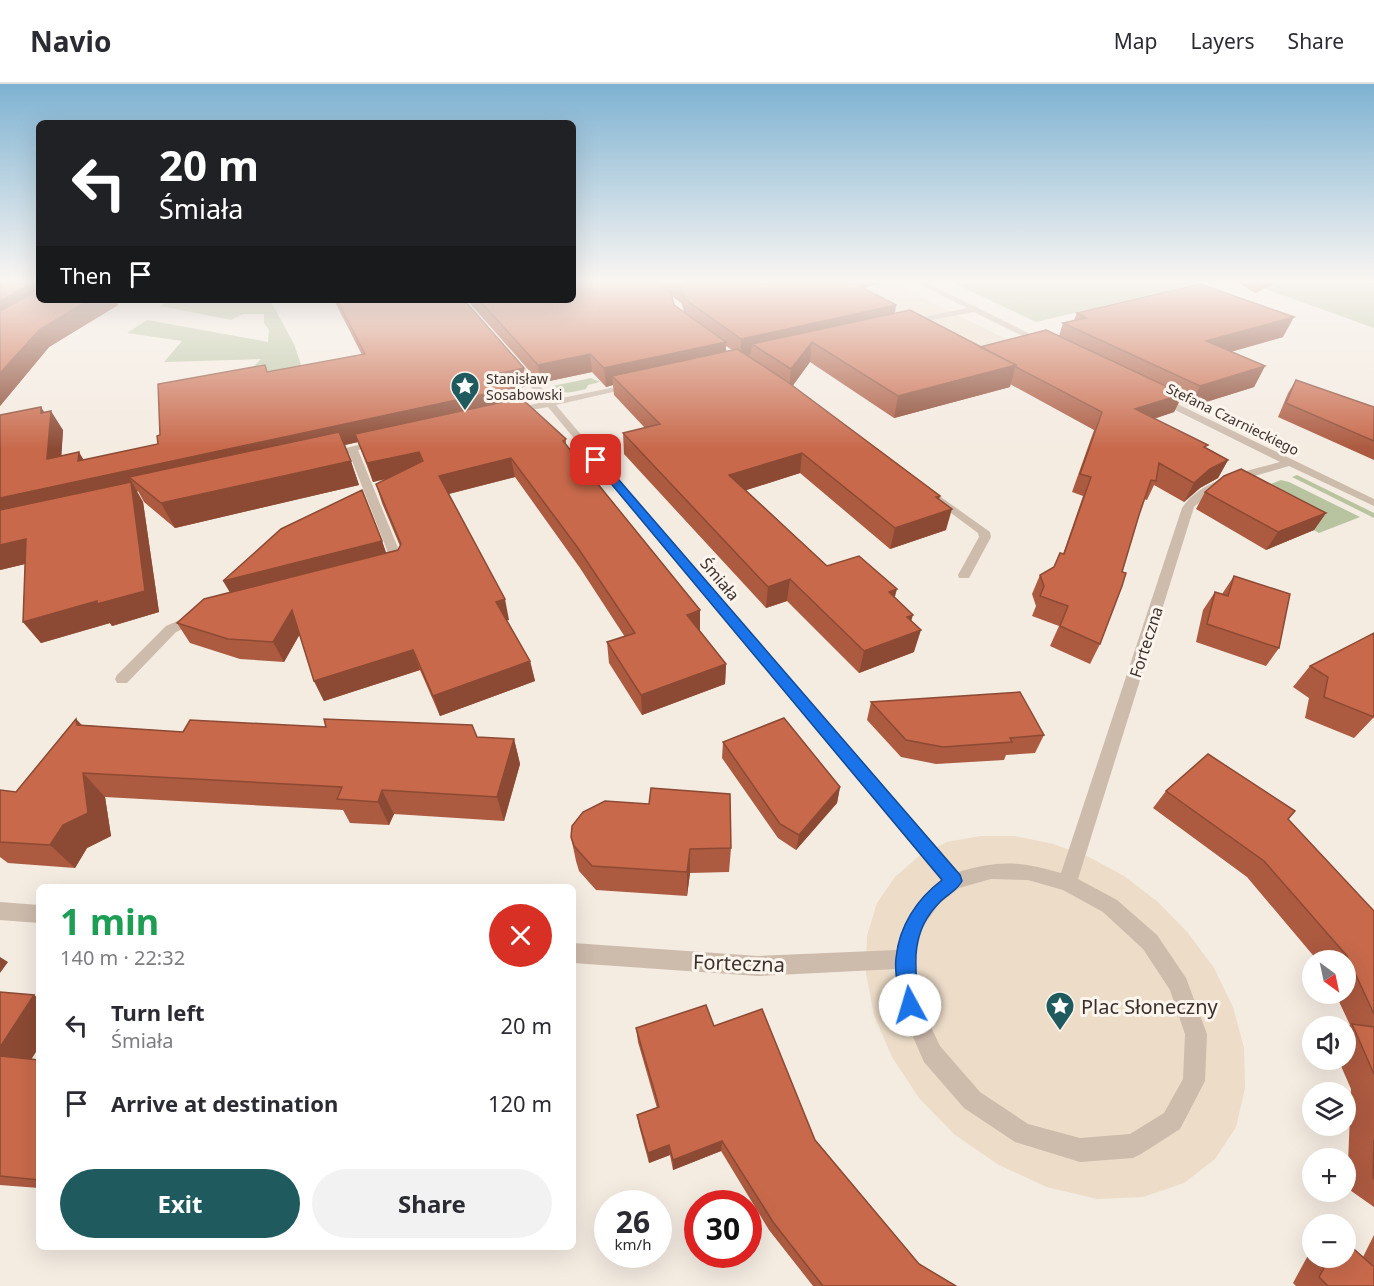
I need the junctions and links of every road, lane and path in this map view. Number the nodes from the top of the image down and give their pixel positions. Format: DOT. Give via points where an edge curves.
graph roads {
  1 [pos="1033,337"];
  2 [pos="1055,348"];
  3 [pos="506,351"];
  4 [pos="643,382"];
  5 [pos="1147,392"];
  6 [pos="550,403"];
  7 [pos="504,414"];
  8 [pos="387,440"];
  9 [pos="352,448"];
  10 [pos="318,456"];
  11 [pos="1290,462"];
  12 [pos="917,483"];
  13 [pos="1374,503"];
  14 [pos="377,571"];
  15 [pos="964,575"];
  16 [pos="210,614"];
  17 [pos="122,679"];
  18 [pos="954,881"];
  19 [pos="1067,883"];
  20 [pos="0,911"];
  21 [pos="36,914"];
  22 [pos="576,953"];
  23 [pos="905,959"];
  1 -- 2 [label="street"];
  3 -- 6 [label="street, Śmiała"];
  4 -- 6 [label="street"];
  5 -- 11 [label="street, Stefana Czarnieckiego"];
  6 -- 7 [label="street"];
  6 -- 18 [label="street, Śmiała"];
  8 -- 9 [label="street"];
  9 -- 10 [label="street"];
  9 -- 14 [label="street" via="399,565"];
  11 -- 13 [label="street, Stefana Czarnieckiego"];
  11 -- 19 [label="street, Forteczna" via="1207,492 1186,510"];
  12 -- 15 [label="street" via="984,532 985,537"];
  16 -- 17 [label="street" via="171,629"];
  18 -- 19 [label="street" via="991,871 1028,872"];
  18 -- 23 [label="street" via="932,898 913,925"];
  19 -- 23 [label="street" via="1110,906 1150,942 1179,985 1196,1034 1194,1081 1172,1121 1132,1146 1080,1150 1023,1134 972,1100 932,1054 910,1005"];
  20 -- 21 [label="street"];
  22 -- 23 [label="street, Forteczna" via="758,966"];
}
